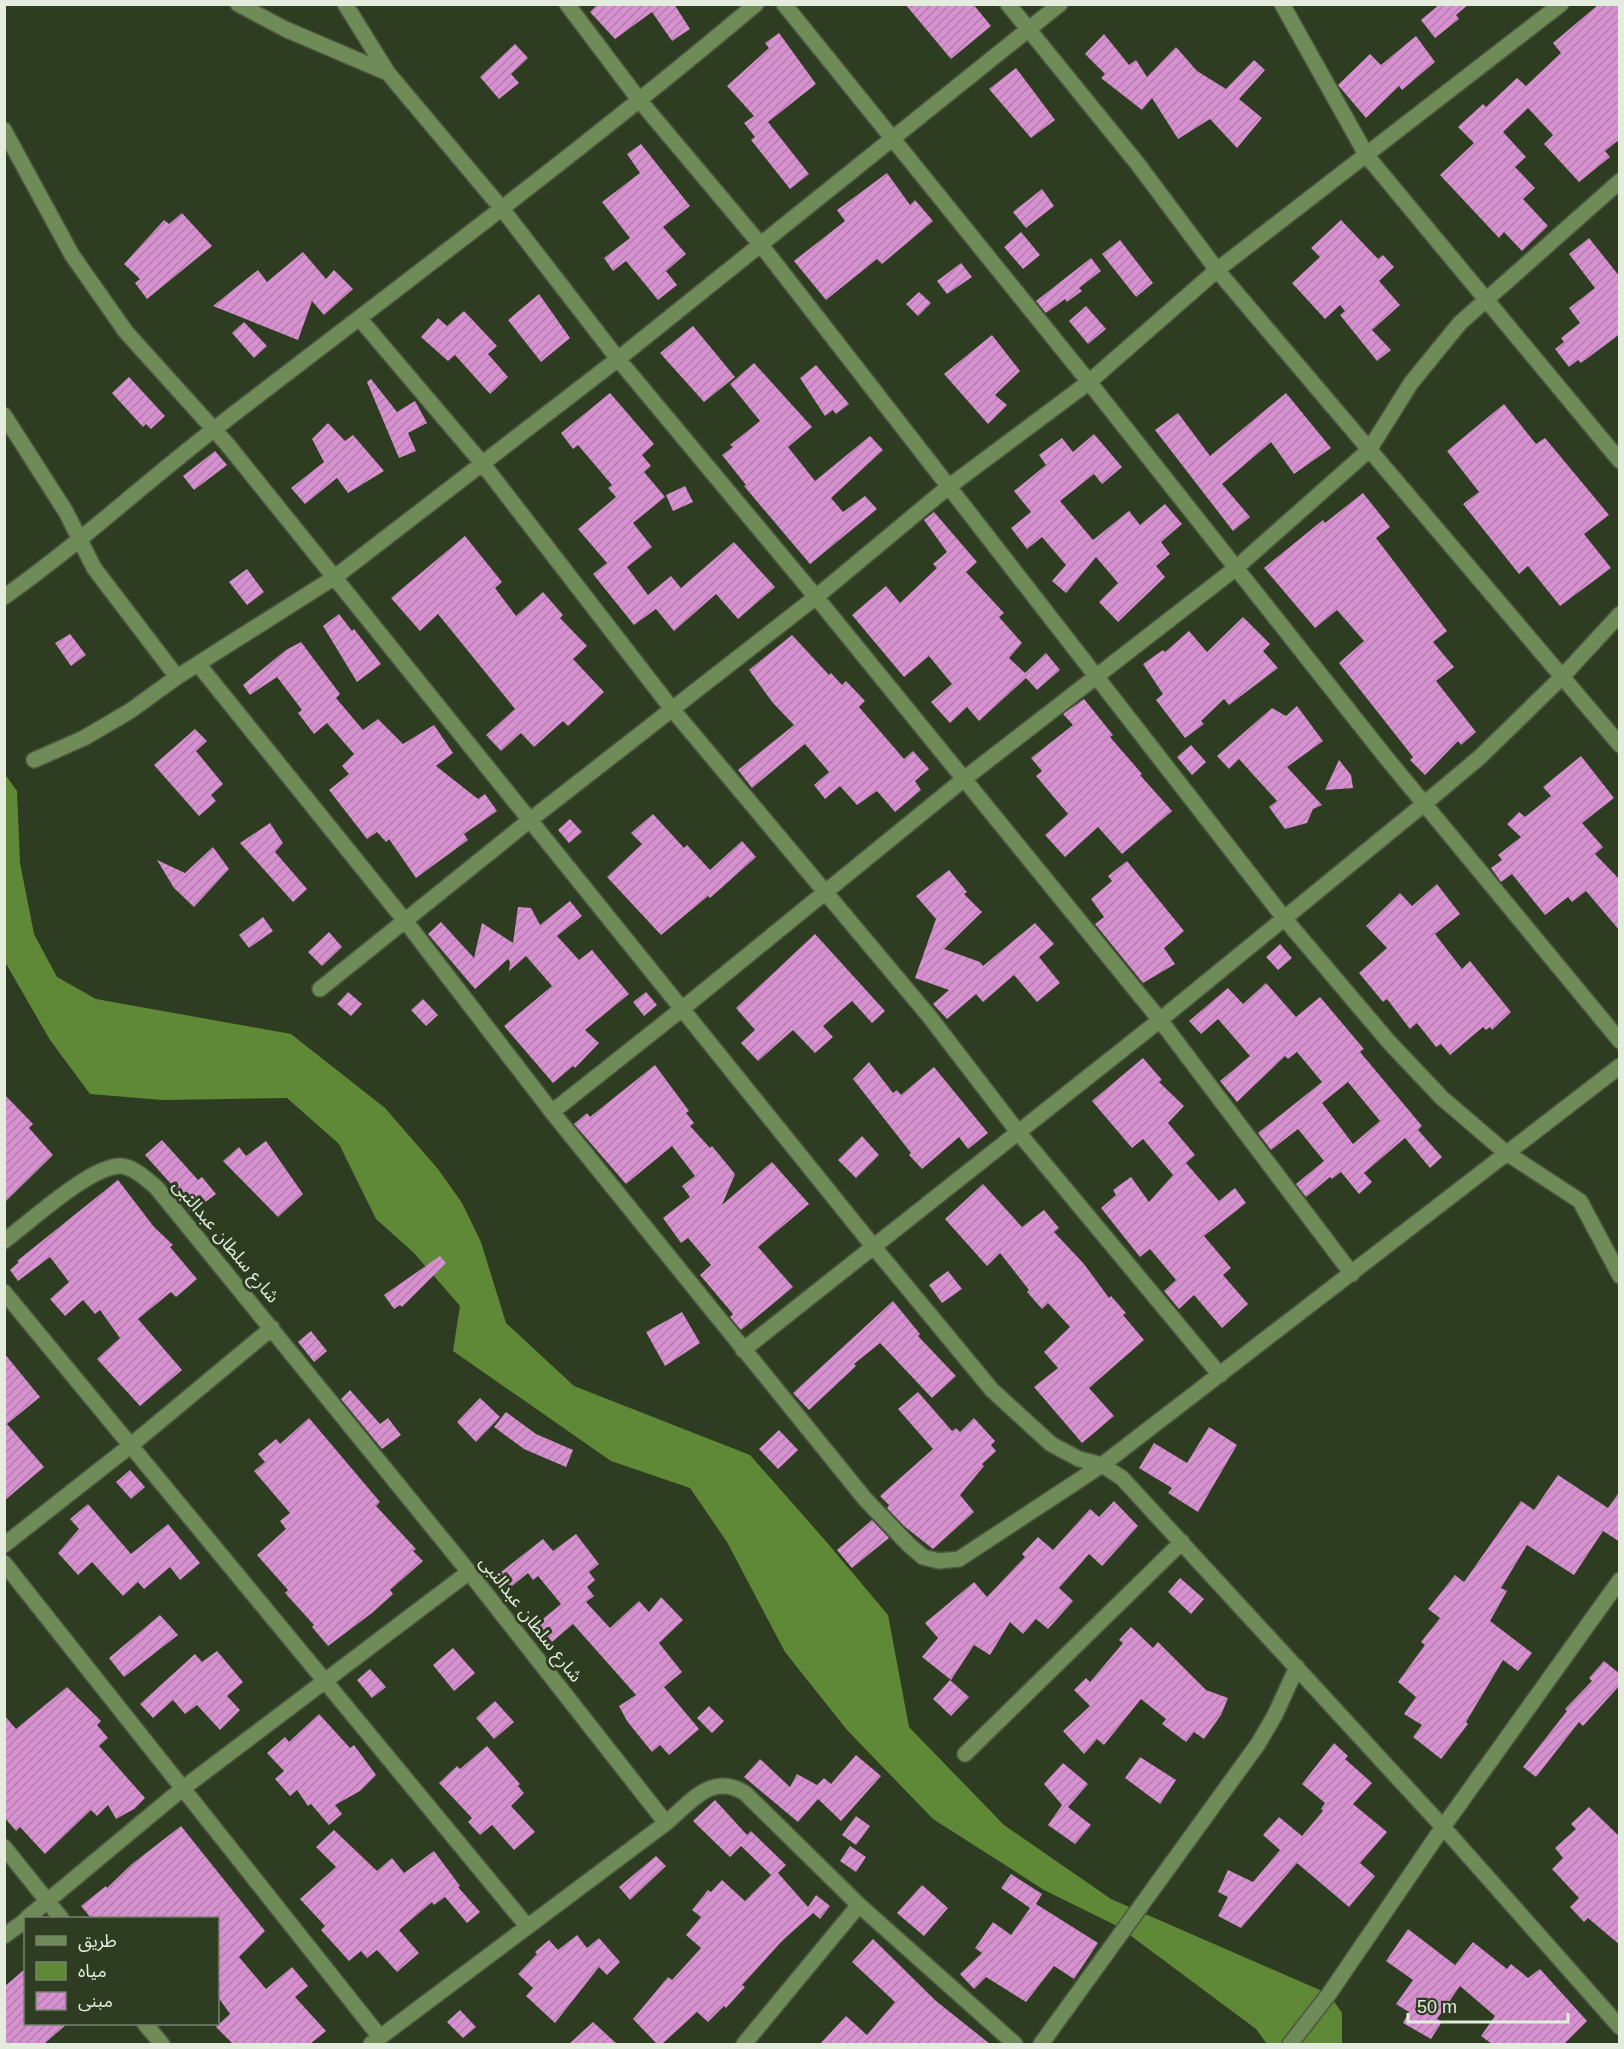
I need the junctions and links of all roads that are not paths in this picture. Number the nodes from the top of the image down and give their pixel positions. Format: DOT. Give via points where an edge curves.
graph roads {
  1 [pos="238,4"];
  2 [pos="345,4"];
  3 [pos="567,4"];
  4 [pos="756,4"];
  5 [pos="784,4"];
  6 [pos="1008,4"];
  7 [pos="1060,4"];
  8 [pos="1282,4"];
  9 [pos="1561,4"];
  10 [pos="1029,30"];
  11 [pos="388,73"];
  12 [pos="640,101"];
  13 [pos="4,130"];
  14 [pos="894,140"];
  15 [pos="9,149"];
  16 [pos="1366,156"];
  17 [pos="1620,182"];
  18 [pos="503,210"];
  19 [pos="761,245"];
  20 [pos="1217,270"];
  21 [pos="1484,298"];
  22 [pos="359,318"];
  23 [pos="618,359"];
  24 [pos="1089,382"];
  25 [pos="4,415"];
  26 [pos="214,429"];
  27 [pos="1369,450"];
  28 [pos="1620,461"];
  29 [pos="482,464"];
  30 [pos="947,488"];
  31 [pos="79,541"];
  32 [pos="1236,568"];
  33 [pos="335,577"];
  34 [pos="4,597"];
  35 [pos="816,597"];
  36 [pos="1620,614"];
  37 [pos="198,664"];
  38 [pos="1096,676"];
  39 [pos="177,677"];
  40 [pos="1561,678"];
  41 [pos="672,709"];
  42 [pos="1620,745"];
  43 [pos="34,760"];
  44 [pos="964,778"];
  45 [pos="1424,804"];
  46 [pos="530,820"];
  47 [pos="824,893"];
  48 [pos="1284,918"];
  49 [pos="406,922"];
  50 [pos="320,989"];
  51 [pos="682,1009"];
  52 [pos="1160,1020"];
  53 [pos="1620,1041"];
  54 [pos="1620,1066"];
  55 [pos="552,1112"];
  56 [pos="1018,1132"];
  57 [pos="1505,1152"];
  58 [pos="4,1241"];
  59 [pos="873,1246"];
  60 [pos="1352,1274"];
  61 [pos="1620,1276"];
  62 [pos="4,1292"];
  63 [pos="272,1328"];
  64 [pos="743,1350"];
  65 [pos="1220,1375"];
  66 [pos="130,1446"];
  67 [pos="1102,1465"];
  68 [pos="1182,1542"];
  69 [pos="4,1545"];
  70 [pos="4,1563"];
  71 [pos="469,1572"];
  72 [pos="1620,1580"];
  73 [pos="1297,1666"];
  74 [pos="326,1681"];
  75 [pos="965,1754"];
  76 [pos="182,1789"];
  77 [pos="666,1822"];
  78 [pos="1443,1827"];
  79 [pos="4,1847"];
  80 [pos="48,1902"];
  81 [pos="859,1905"];
  82 [pos="29,1917"];
  83 [pos="60,1917"];
  84 [pos="24,1921"];
  85 [pos="527,1926"];
  86 [pos="4,1936"];
  87 [pos="146,2025"];
  88 [pos="1620,2027"];
  89 [pos="376,2041"];
  90 [pos="162,2044"];
  91 [pos="744,2044"];
  92 [pos="1015,2044"];
  93 [pos="1041,2044"];
  94 [pos="1290,2044"];
  1 -- 11 [label="street" via="285,29"];
  2 -- 11 [label="street"];
  3 -- 12 [label="street"];
  4 -- 12 [label="street"];
  5 -- 14 [label="street"];
  6 -- 10 [label="street"];
  7 -- 10 [label="street"];
  8 -- 16 [label="street"];
  9 -- 16 [label="street"];
  10 -- 14 [label="street"];
  10 -- 20 [label="street" via="1137,163"];
  11 -- 18 [label="street"];
  12 -- 18 [label="street"];
  12 -- 19 [label="street"];
  13 -- 15 [label="street"];
  14 -- 19 [label="street"];
  14 -- 24 [label="street"];
  15 -- 26 [label="street" via="72,255 126,332"];
  16 -- 20 [label="street"];
  16 -- 21 [label="street"];
  17 -- 21 [label="street"];
  18 -- 22 [label="street"];
  18 -- 23 [label="street"];
  19 -- 23 [label="street"];
  19 -- 30 [label="street"];
  20 -- 24 [label="street"];
  20 -- 27 [label="street"];
  21 -- 27 [label="street" via="1417,374"];
  21 -- 28 [label="street"];
  22 -- 26 [label="street"];
  22 -- 29 [label="street"];
  23 -- 29 [label="street"];
  23 -- 35 [label="street"];
  24 -- 30 [label="street"];
  24 -- 32 [label="street"];
  25 -- 31 [label="street" via="66,512"];
  26 -- 31 [label="street"];
  26 -- 33 [label="street"];
  27 -- 32 [label="street"];
  27 -- 40 [label="street"];
  29 -- 33 [label="street"];
  29 -- 41 [label="street"];
  30 -- 35 [label="street"];
  30 -- 38 [label="street"];
  31 -- 34 [label="street"];
  31 -- 39 [label="street" via="106,585"];
  32 -- 38 [label="street"];
  32 -- 45 [label="street"];
  33 -- 37 [label="street"];
  33 -- 46 [label="street"];
  35 -- 41 [label="street"];
  35 -- 44 [label="street"];
  36 -- 40 [label="street"];
  37 -- 39 [label="street"];
  37 -- 49 [label="street"];
  38 -- 44 [label="street"];
  38 -- 48 [label="street"];
  39 -- 43 [label="street" via="102,727"];
  40 -- 42 [label="street"];
  40 -- 45 [label="street" via="1480,757"];
  41 -- 46 [label="street"];
  41 -- 47 [label="street"];
  44 -- 47 [label="street"];
  44 -- 52 [label="street"];
  45 -- 48 [label="street"];
  45 -- 53 [label="street"];
  46 -- 49 [label="street"];
  46 -- 51 [label="street"];
  47 -- 51 [label="street"];
  47 -- 56 [label="street" via="929,1016"];
  48 -- 52 [label="street"];
  48 -- 57 [label="street" via="1442,1098"];
  49 -- 50 [label="street"];
  49 -- 55 [label="street"];
  51 -- 55 [label="street"];
  51 -- 59 [label="street"];
  52 -- 56 [label="street"];
  52 -- 60 [label="street"];
  54 -- 57 [label="street"];
  55 -- 64 [label="street"];
  56 -- 59 [label="street"];
  56 -- 65 [label="street"];
  57 -- 60 [label="street"];
  57 -- 61 [label="street" via="1580,1201"];
  58 -- 63 [label="street, شارع سلطان عبدالنبى" via="92,1174 123,1166 156,1187"];
  59 -- 64 [label="street"];
  59 -- 67 [label="street" via="1000,1398 1063,1452"];
  60 -- 65 [label="street"];
  62 -- 66 [label="street"];
  63 -- 66 [label="street"];
  63 -- 71 [label="street, شارع سلطان عبدالنبى"];
  64 -- 67 [label="street" via="865,1499 923,1557 939,1561 959,1558"];
  65 -- 67 [label="street"];
  66 -- 69 [label="street"];
  66 -- 74 [label="street"];
  67 -- 68 [label="street" via="1122,1478"];
  68 -- 73 [label="street"];
  68 -- 75 [label="street"];
  70 -- 76 [label="street"];
  71 -- 74 [label="street"];
  71 -- 77 [label="street, شارع سلطان عبدالنبى"];
  72 -- 78 [label="street"];
  73 -- 78 [label="street"];
  73 -- 93 [label="street" via="1258,1744"];
  74 -- 76 [label="street"];
  74 -- 85 [label="street"];
  76 -- 80 [label="street"];
  76 -- 89 [label="street"];
  77 -- 81 [label="street" via="708,1789 718,1784 734,1786"];
  77 -- 85 [label="street"];
  78 -- 88 [label="street"];
  78 -- 94 [label="street" via="1329,1994"];
  79 -- 80 [label="street"];
  80 -- 82 [label="street"];
  80 -- 83 [label="street"];
  81 -- 91 [label="street"];
  81 -- 92 [label="street"];
  84 -- 86 [label="street"];
  85 -- 89 [label="street"];
  87 -- 90 [label="street"];
}
